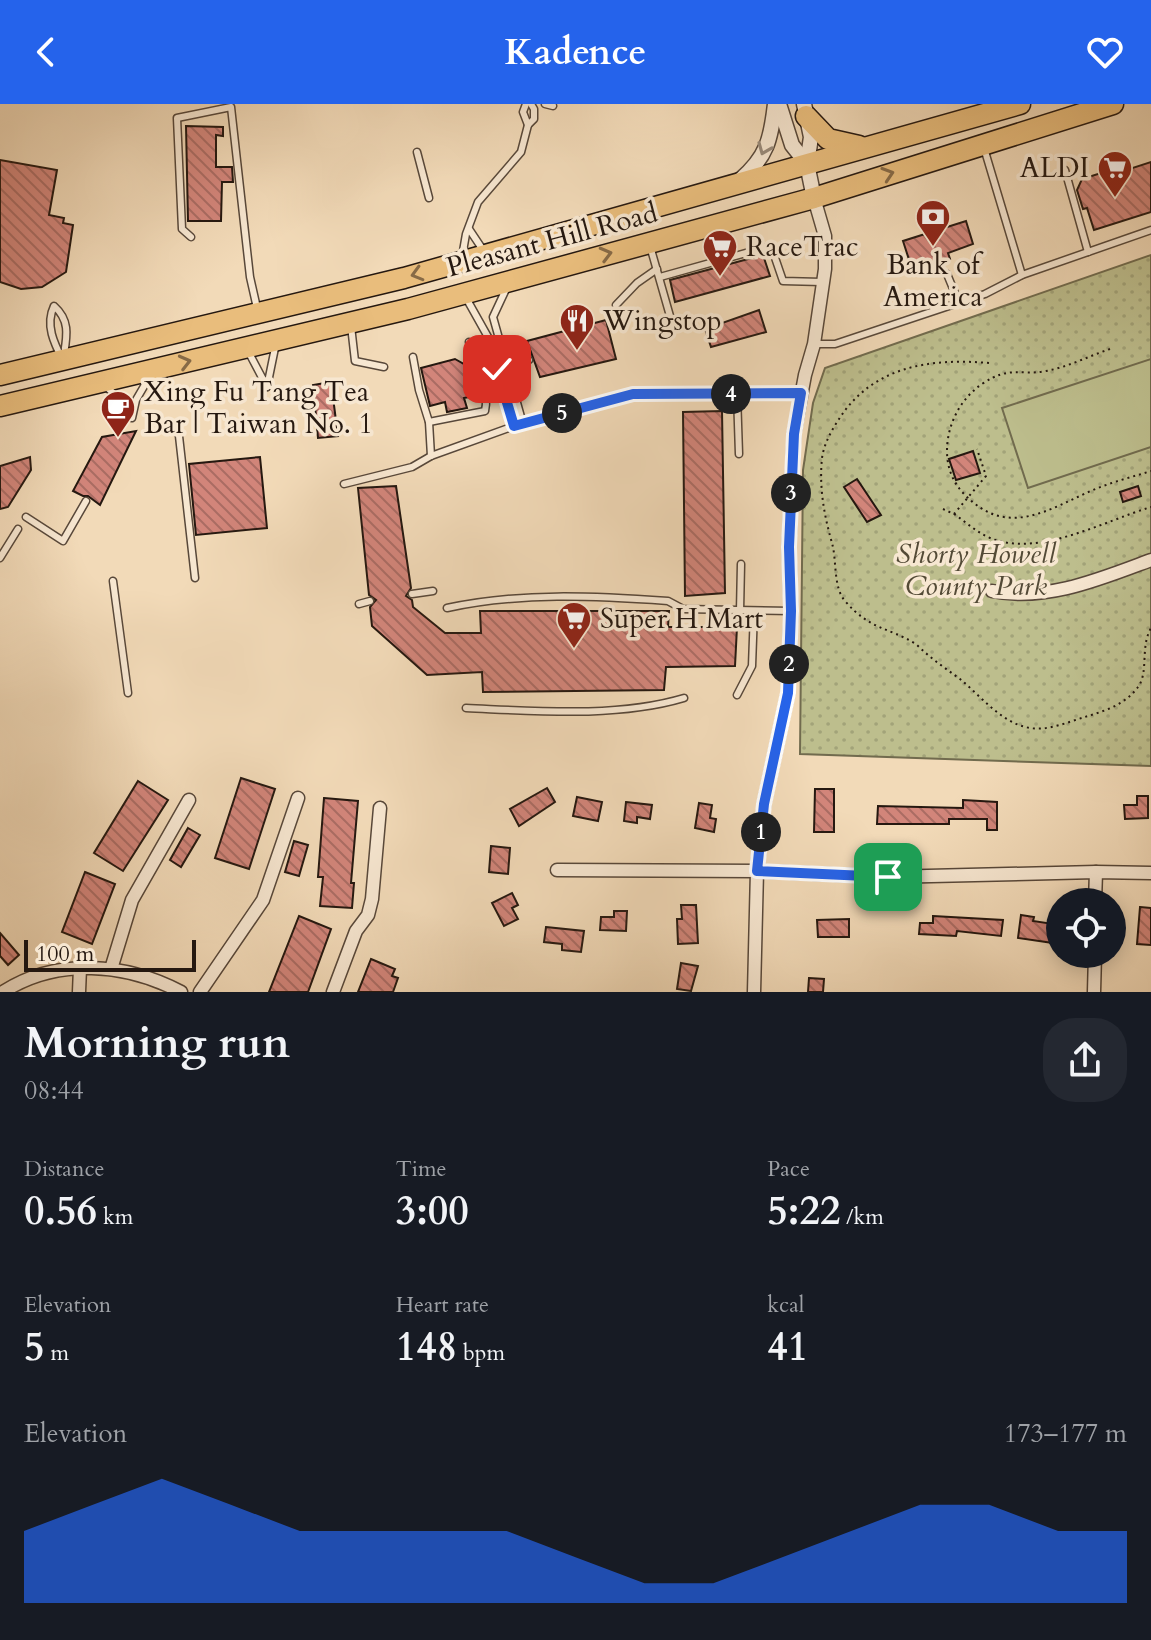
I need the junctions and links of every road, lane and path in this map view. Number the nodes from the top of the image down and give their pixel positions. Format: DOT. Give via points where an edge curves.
graph roads {
  1 [pos="529,104"];
  2 [pos="545,104"];
  3 [pos="777,104"];
  4 [pos="1020,104"];
  5 [pos="1113,104"];
  6 [pos="553,106"];
  7 [pos="805,110"];
  8 [pos="983,144"];
  9 [pos="867,147"];
  10 [pos="417,152"];
  11 [pos="807,164"];
  12 [pos="1065,170"];
  13 [pos="735,185"];
  14 [pos="429,198"];
  15 [pos="814,198"];
  16 [pos="469,229"];
  17 [pos="1151,230"];
  18 [pos="191,237"];
  19 [pos="649,242"];
  20 [pos="1088,252"];
  21 [pos="486,255"];
  22 [pos="462,262"];
  23 [pos="657,269"];
  24 [pos="947,274"];
  25 [pos="1022,275"];
  26 [pos="660,277"];
  27 [pos="510,280"];
  28 [pos="822,282"];
  29 [pos="463,293"];
  30 [pos="959,303"];
  31 [pos="616,305"];
  32 [pos="260,314"];
  33 [pos="670,316"];
  34 [pos="351,322"];
  35 [pos="277,340"];
  36 [pos="469,342"];
  37 [pos="814,344"];
  38 [pos="245,348"];
  39 [pos="1110,349"];
  40 [pos="413,357"];
  41 [pos="529,360"];
  42 [pos="63,361"];
  43 [pos="989,363"];
  44 [pos="507,366"];
  45 [pos="384,367"];
  46 [pos="155,369"];
  47 [pos="497,369"];
  48 [pos="481,373"];
  49 [pos="0,375"];
  50 [pos="100,383"];
  51 [pos="801,393"];
  52 [pos="737,394"];
  53 [pos="0,406"];
  54 [pos="429,422"];
  55 [pos="523,424"];
  56 [pos="514,426"];
  57 [pos="179,436"];
  58 [pos="977,449"];
  59 [pos="739,454"];
  60 [pos="431,456"];
  61 [pos="1151,471"];
  62 [pos="344,484"];
  63 [pos="967,497"];
  64 [pos="86,501"];
  65 [pos="1151,507"];
  66 [pos="943,509"];
  67 [pos="954,514"];
  68 [pos="26,517"];
  69 [pos="18,529"];
  70 [pos="0,558"];
  71 [pos="1151,560"];
  72 [pos="741,564"];
  73 [pos="195,578"];
  74 [pos="113,581"];
  75 [pos="433,591"];
  76 [pos="992,591"];
  77 [pos="412,594"];
  78 [pos="370,601"];
  79 [pos="359,604"];
  80 [pos="447,608"];
  81 [pos="740,611"];
  82 [pos="754,611"];
  83 [pos="791,611"];
  84 [pos="1151,628"];
  85 [pos="128,693"];
  86 [pos="737,695"];
  87 [pos="684,698"];
  88 [pos="466,708"];
  89 [pos="298,798"];
  90 [pos="189,800"];
  91 [pos="380,808"];
  92 [pos="557,870"];
  93 [pos="757,871"];
  94 [pos="1096,872"];
  95 [pos="1151,873"];
  96 [pos="1095,888"];
  97 [pos="80,968"];
  98 [pos="1095,968"];
  99 [pos="111,969"];
  100 [pos="3,992"];
  101 [pos="79,992"];
  102 [pos="181,992"];
  103 [pos="200,992"];
  104 [pos="333,992"];
  105 [pos="754,992"];
  106 [pos="1094,992"];
  1 -- 16 [label="lane" via="534,119 521,152 478,202"];
  2 -- 6 [label="lane"];
  3 -- 11 [label="street" via="792,145"];
  3 -- 13 [label="street, one-way" via="764,155"];
  4 -- 9 [label="highway, Pleasant Hill Road"];
  5 -- 8 [label="highway, Pleasant Hill Road"];
  7 -- 9 [label="highway" via="828,139"];
  7 -- 11 [label="street" via="811,137"];
  15 -- 8 [label="highway, Pleasant Hill Road, one-way"];
  8 -- 25 [label="lane"];
  9 -- 11 [label="highway, Pleasant Hill Road"];
  10 -- 14 [label="lane"];
  11 -- 13 [label="highway, Pleasant Hill Road"];
  11 -- 15 [label="street"];
  12 -- 20 [label="lane"];
  13 -- 21 [label="highway, Pleasant Hill Road"];
  15 -- 19 [label="highway, Pleasant Hill Road"];
  15 -- 28 [label="street" via="825,236"];
  16 -- 21 [label="lane"];
  16 -- 22 [label="lane"];
  17 -- 20 [label="lane"];
  18 -- 32 [label="lane" via="182,229 177,118 231,107 250,277"];
  19 -- 23 [label="lane"];
  27 -- 19 [label="highway, Pleasant Hill Road, one-way"];
  20 -- 25 [label="lane"];
  21 -- 22 [label="highway, Pleasant Hill Road"];
  22 -- 32 [label="highway, Pleasant Hill Road, one-way"];
  23 -- 26 [label="lane"];
  23 -- 31 [label="lane"];
  24 -- 30 [label="lane"];
  25 -- 30 [label="lane"];
  26 -- 28 [label="lane" via="771,246 783,281"];
  26 -- 33 [label="lane"];
  27 -- 29 [label="highway, Pleasant Hill Road"];
  27 -- 44 [label="lane" via="493,317"];
  28 -- 37 [label="street"];
  29 -- 34 [label="highway, Pleasant Hill Road"];
  29 -- 47 [label="lane" via="488,337"];
  30 -- 37 [label="lane" via="835,344"];
  32 -- 42 [label="highway, Pleasant Hill Road"];
  34 -- 35 [label="highway, Pleasant Hill Road"];
  34 -- 45 [label="lane" via="355,361"];
  35 -- 38 [label="highway, Pleasant Hill Road"];
  35 -- 38 [label="lane" via="267,387"];
  36 -- 48 [label="lane"];
  37 -- 51 [label="street"];
  46 -- 38 [label="highway, Pleasant Hill Road, one-way"];
  39 -- 63 [label="path" via="1044,372 1001,374 981,384 948,430 949,467"];
  40 -- 54 [label="lane"];
  41 -- 44 [label="lane"];
  42 -- 42 [label="lane" via="68,335 63,314 54,306 49,316"];
  42 -- 49 [label="highway, Pleasant Hill Road"];
  43 -- 84 [label="path" via="942,361 900,370 862,390 848,405 822,457 824,514 839,592 870,624 916,644 996,712 1033,729 1123,702 1139,686"];
  44 -- 47 [label="lane"];
  44 -- 55 [label="lane"];
  46 -- 50 [label="highway, Pleasant Hill Road"];
  46 -- 50 [label="lane" via="141,388 132,418 126,403"];
  47 -- 48 [label="lane"];
  47 -- 56 [label="lane"];
  48 -- 54 [label="lane" via="485,411"];
  50 -- 53 [label="highway, Pleasant Hill Road"];
  51 -- 52 [label="lane"];
  51 -- 83 [label="street" via="791,491"];
  52 -- 55 [label="lane" via="633,394"];
  52 -- 59 [label="lane"];
  54 -- 60 [label="lane"];
  55 -- 56 [label="lane"];
  56 -- 60 [label="lane"];
  57 -- 73 [label="lane"];
  58 -- 63 [label="path" via="986,476"];
  60 -- 62 [label="lane" via="412,467"];
  61 -- 63 [label="path" via="1024,517 996,515"];
  63 -- 67 [label="path"];
  64 -- 68 [label="lane" via="63,541"];
  65 -- 67 [label="path" via="1050,542 1026,543 991,538"];
  66 -- 67 [label="path"];
  69 -- 70 [label="lane"];
  71 -- 76 [label="street" via="1037,595"];
  72 -- 81 [label="lane"];
  74 -- 85 [label="lane"];
  75 -- 77 [label="lane"];
  78 -- 79 [label="lane"];
  80 -- 81 [label="lane" via="544,597 668,601 683,609"];
  81 -- 82 [label="lane"];
  82 -- 83 [label="lane"];
  82 -- 86 [label="lane" via="752,666"];
  83 -- 93 [label="street" via="788,693 764,804"];
  87 -- 88 [label="lane" via="615,710"];
  89 -- 103 [label="street" via="263,900"];
  90 -- 99 [label="street" via="132,900"];
  91 -- 104 [label="street" via="368,915 356,931"];
  92 -- 93 [label="street"];
  93 -- 94 [label="street" via="888,877"];
  93 -- 105 [label="street"];
  94 -- 95 [label="street"];
  94 -- 96 [label="street"];
  97 -- 99 [label="street"];
  97 -- 100 [label="street" via="18,982"];
  97 -- 101 [label="street"];
  98 -- 106 [label="street"];
  99 -- 102 [label="street" via="155,978"];
}
